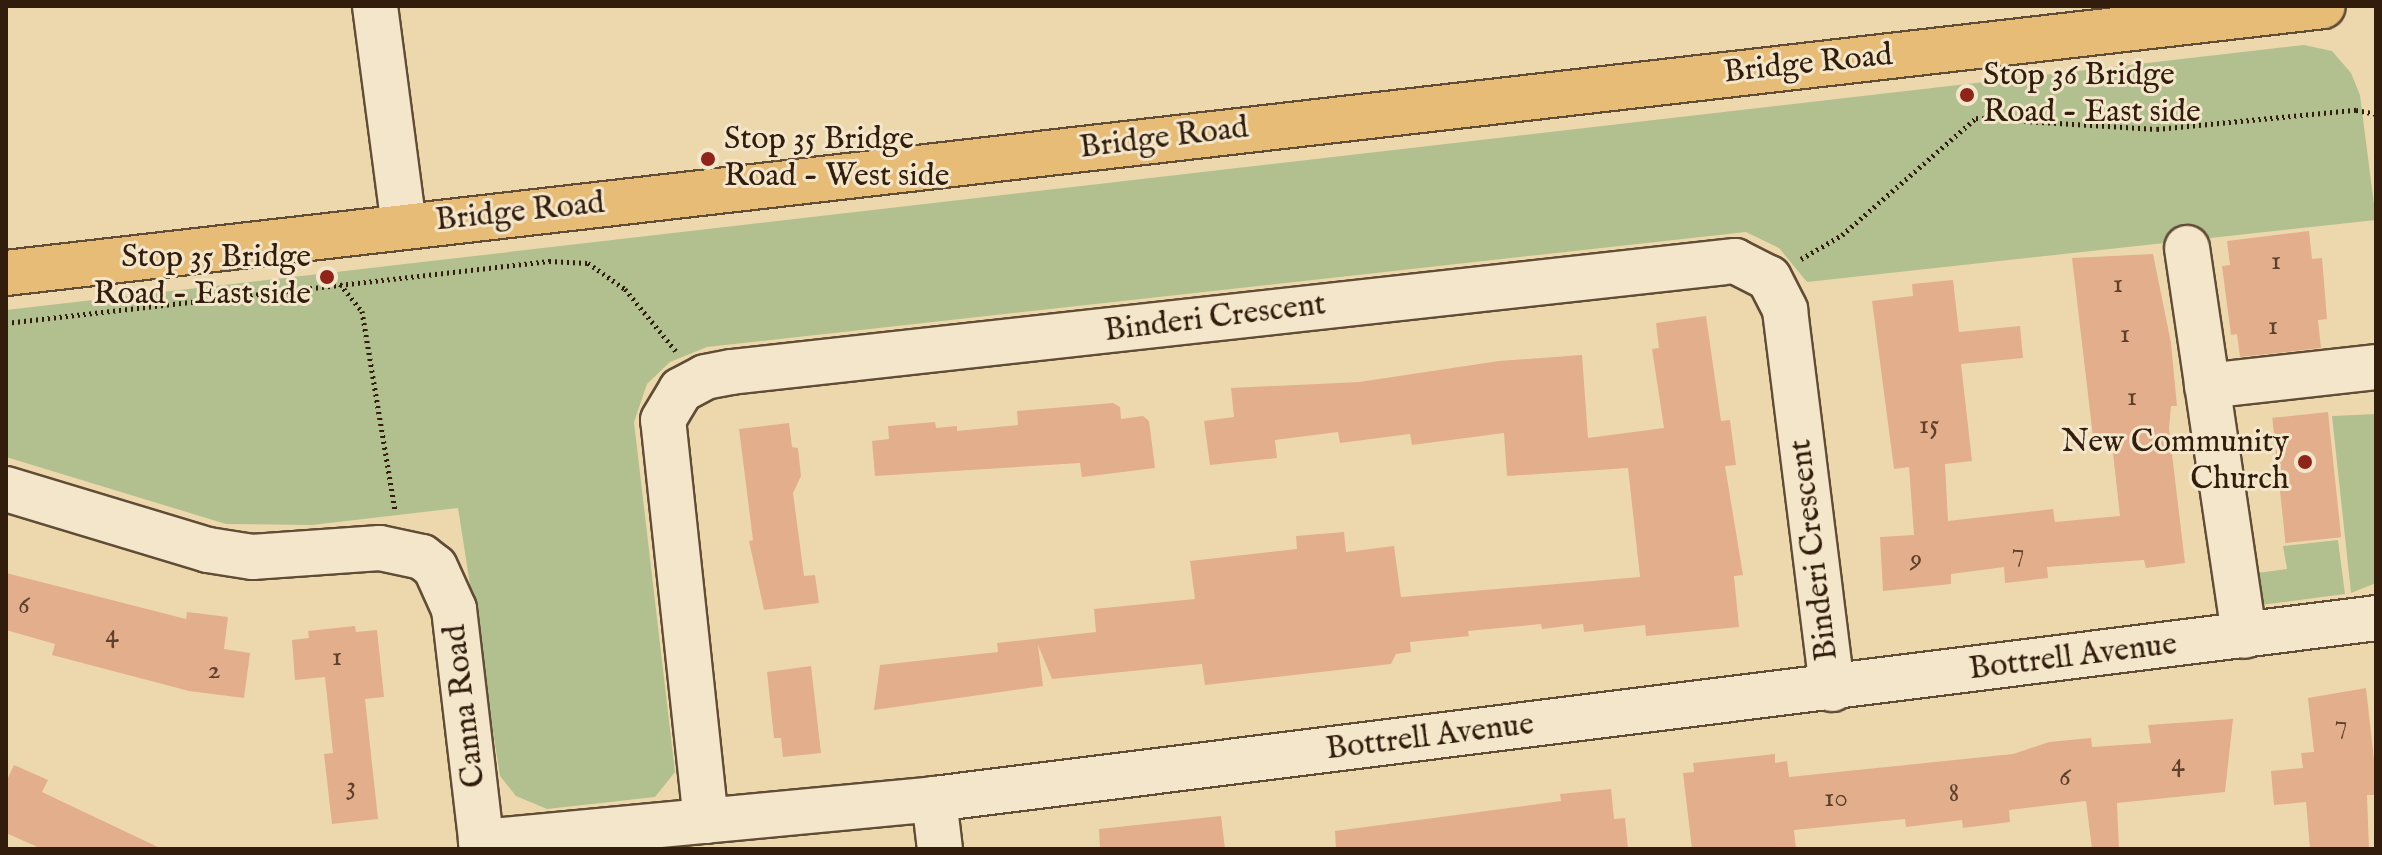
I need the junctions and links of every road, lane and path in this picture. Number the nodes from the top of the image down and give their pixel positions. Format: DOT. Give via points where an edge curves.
graph roads {
  1 [pos="375,6"];
  2 [pos="2323,6"];
  3 [pos="2167,15"];
  4 [pos="2376,114"];
  5 [pos="404,225"];
  6 [pos="2187,248"];
  7 [pos="6,273"];
  8 [pos="1769,278"];
  9 [pos="340,284"];
  10 [pos="6,323"];
  11 [pos="2376,367"];
  12 [pos="698,380"];
  13 [pos="2207,386"];
  14 [pos="6,489"];
  15 [pos="418,559"];
  16 [pos="2376,618"];
  17 [pos="2244,636"];
  18 [pos="1832,689"];
  19 [pos="934,799"];
  20 [pos="706,821"];
  21 [pos="482,846"];
  22 [pos="940,849"];
  1 -- 5 [label="street"];
  2 -- 3 [label="main road, Bridge Road"];
  3 -- 5 [label="main road, Bridge Road"];
  4 -- 8 [label="path" via="2356,110 2157,129 1976,118 1842,235"];
  5 -- 7 [label="main road, Bridge Road"];
  6 -- 13 [label="street"];
  8 -- 12 [label="street, Binderi Crescent" via="1735,261 1715,260"];
  8 -- 18 [label="street, Binderi Crescent" via="1785,310"];
  9 -- 10 [label="path"];
  9 -- 12 [label="path" via="549,261 588,263 625,289"];
  9 -- 15 [label="path" via="362,311"];
  11 -- 13 [label="street"];
  12 -- 20 [label="street" via="667,409 663,447"];
  13 -- 17 [label="street"];
  14 -- 15 [label="street" via="208,550 252,557 353,547"];
  15 -- 21 [label="street, Canna Road" via="454,609"];
  16 -- 17 [label="street, Bottrell Avenue"];
  17 -- 18 [label="street, Bottrell Avenue"];
  18 -- 19 [label="street, Bottrell Avenue"];
  19 -- 20 [label="street, Bottrell Avenue"];
  19 -- 22 [label="street"];
  20 -- 21 [label="street, Bottrell Avenue"];
}
